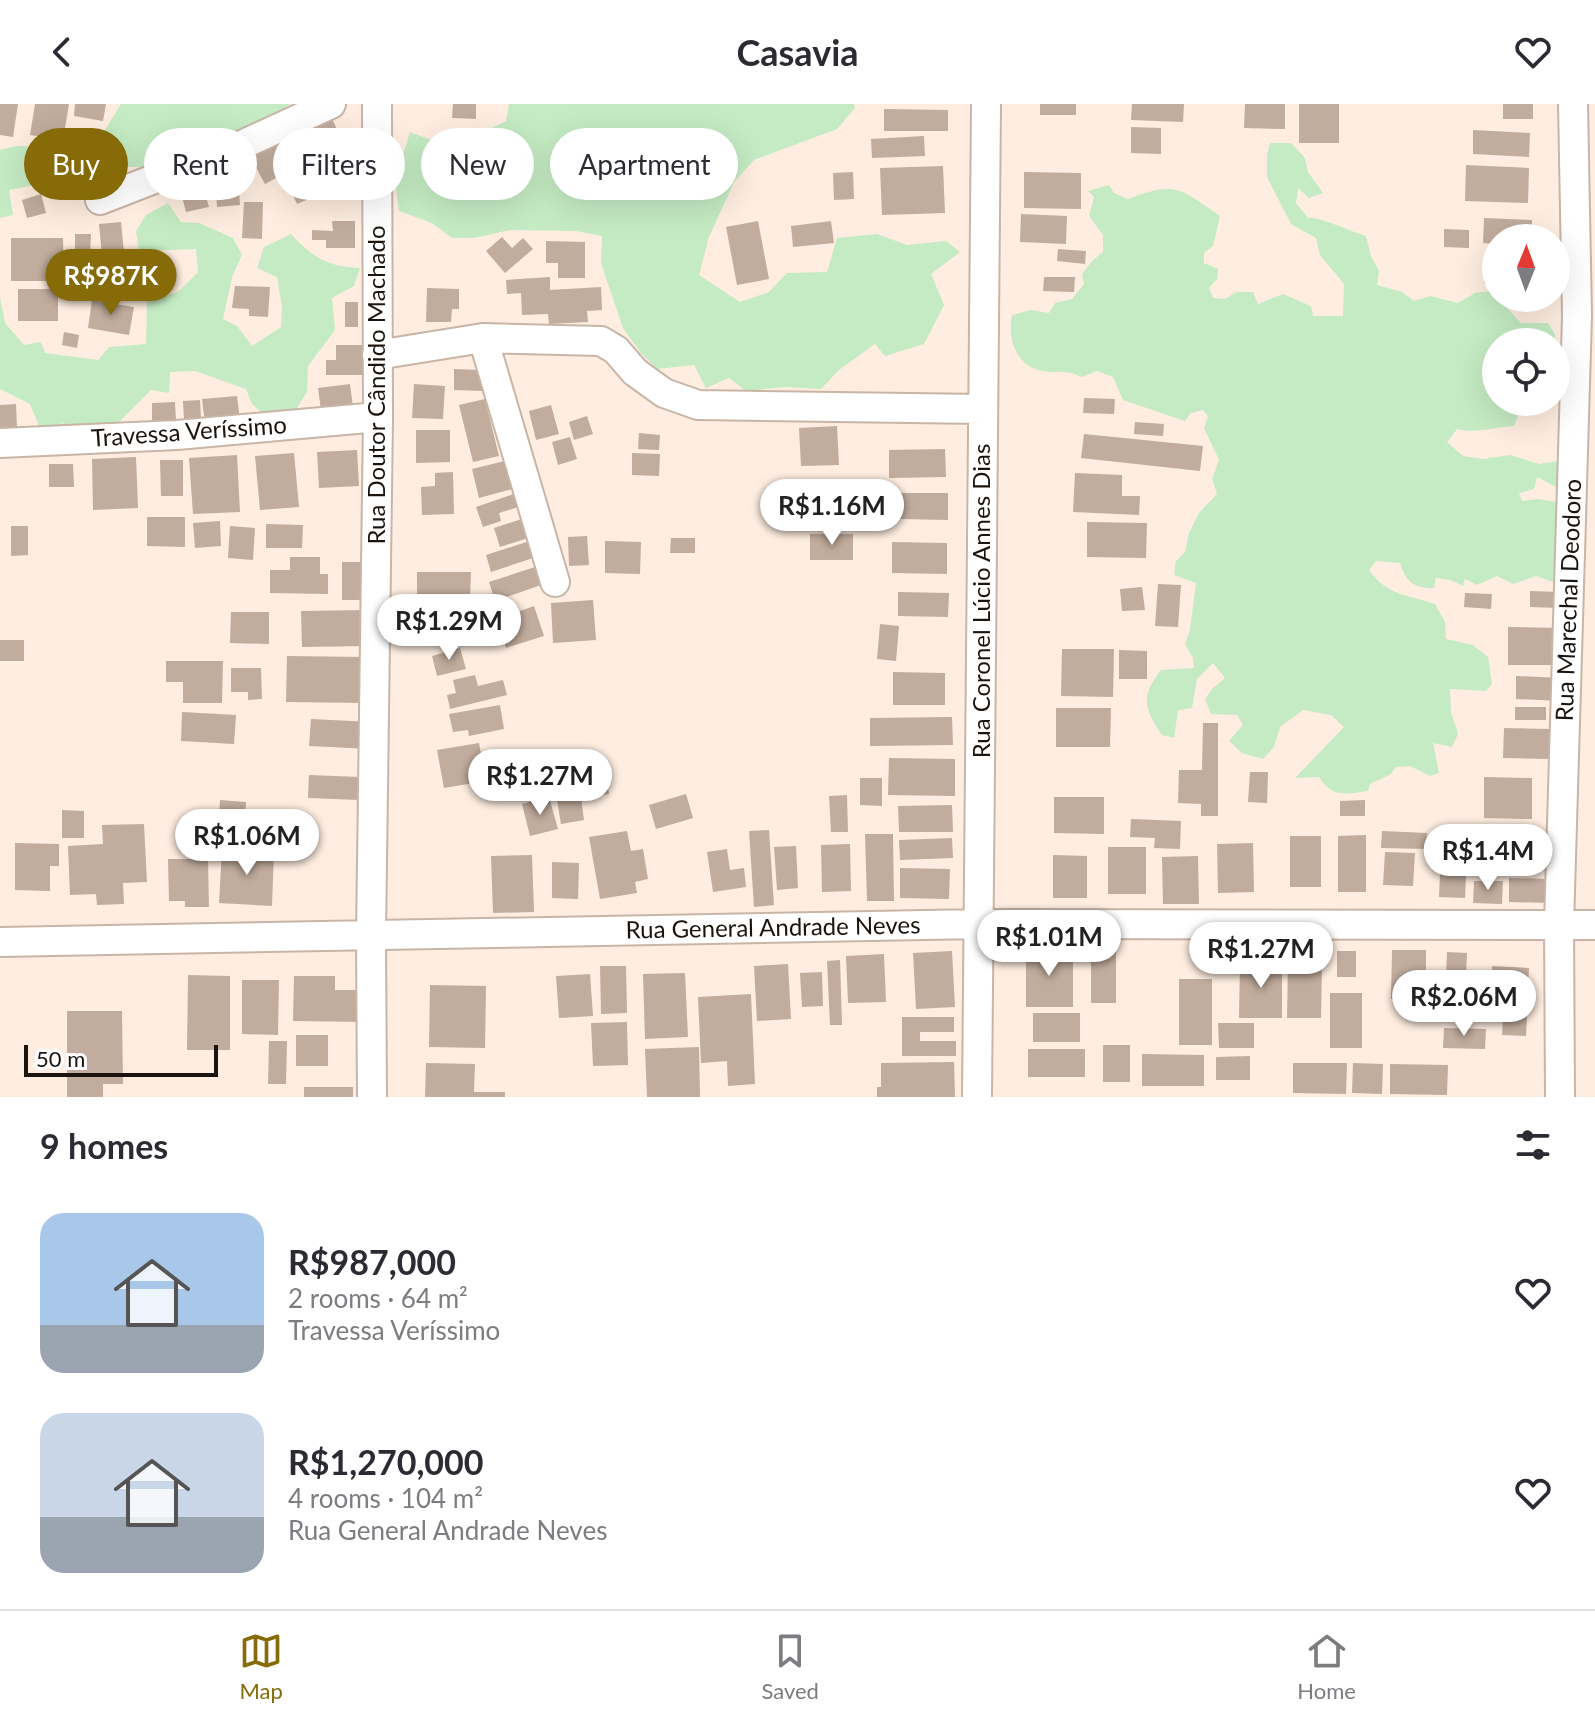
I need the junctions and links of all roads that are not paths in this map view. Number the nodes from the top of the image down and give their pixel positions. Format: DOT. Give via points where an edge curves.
graph roads {
  1 [pos="331,104"];
  2 [pos="377,104"];
  3 [pos="986,104"];
  4 [pos="1573,104"];
  5 [pos="128,189"];
  6 [pos="1586,316"];
  7 [pos="483,338"];
  8 [pos="377,355"];
  9 [pos="983,409"];
  10 [pos="378,417"];
  11 [pos="0,443"];
  12 [pos="555,582"];
  13 [pos="979,924"];
  14 [pos="1559,925"];
  15 [pos="1595,925"];
  16 [pos="371,937"];
  17 [pos="0,942"];
  18 [pos="372,1097"];
  19 [pos="977,1097"];
  20 [pos="1560,1097"];
  1 -- 5 [label="street"];
  2 -- 8 [label="street, Rua Doutor Cândido Machado"];
  3 -- 9 [label="street, Rua Coronel Lúcio Annes Dias"];
  4 -- 6 [label="street, Rua Marechal Deodoro"];
  6 -- 14 [label="street, Rua Marechal Deodoro"];
  7 -- 8 [label="street"];
  7 -- 9 [label="street" via="601,341 664,393 698,405"];
  7 -- 12 [label="street"];
  8 -- 10 [label="street, Rua Doutor Cândido Machado"];
  9 -- 13 [label="street, Rua Coronel Lúcio Annes Dias"];
  10 -- 11 [label="street, Travessa Veríssimo" via="177,435"];
  10 -- 16 [label="street, Rua Doutor Cândido Machado"];
  13 -- 14 [label="street, Rua General Andrade Neves"];
  13 -- 16 [label="street, Rua General Andrade Neves"];
  13 -- 19 [label="street, Rua Coronel Lúcio Annes Dias"];
  14 -- 15 [label="street, Rua General Andrade Neves"];
  14 -- 20 [label="street, Rua Marechal Deodoro"];
  16 -- 17 [label="street, Rua General Andrade Neves"];
  16 -- 18 [label="street, Rua Doutor Cândido Machado"];
}
